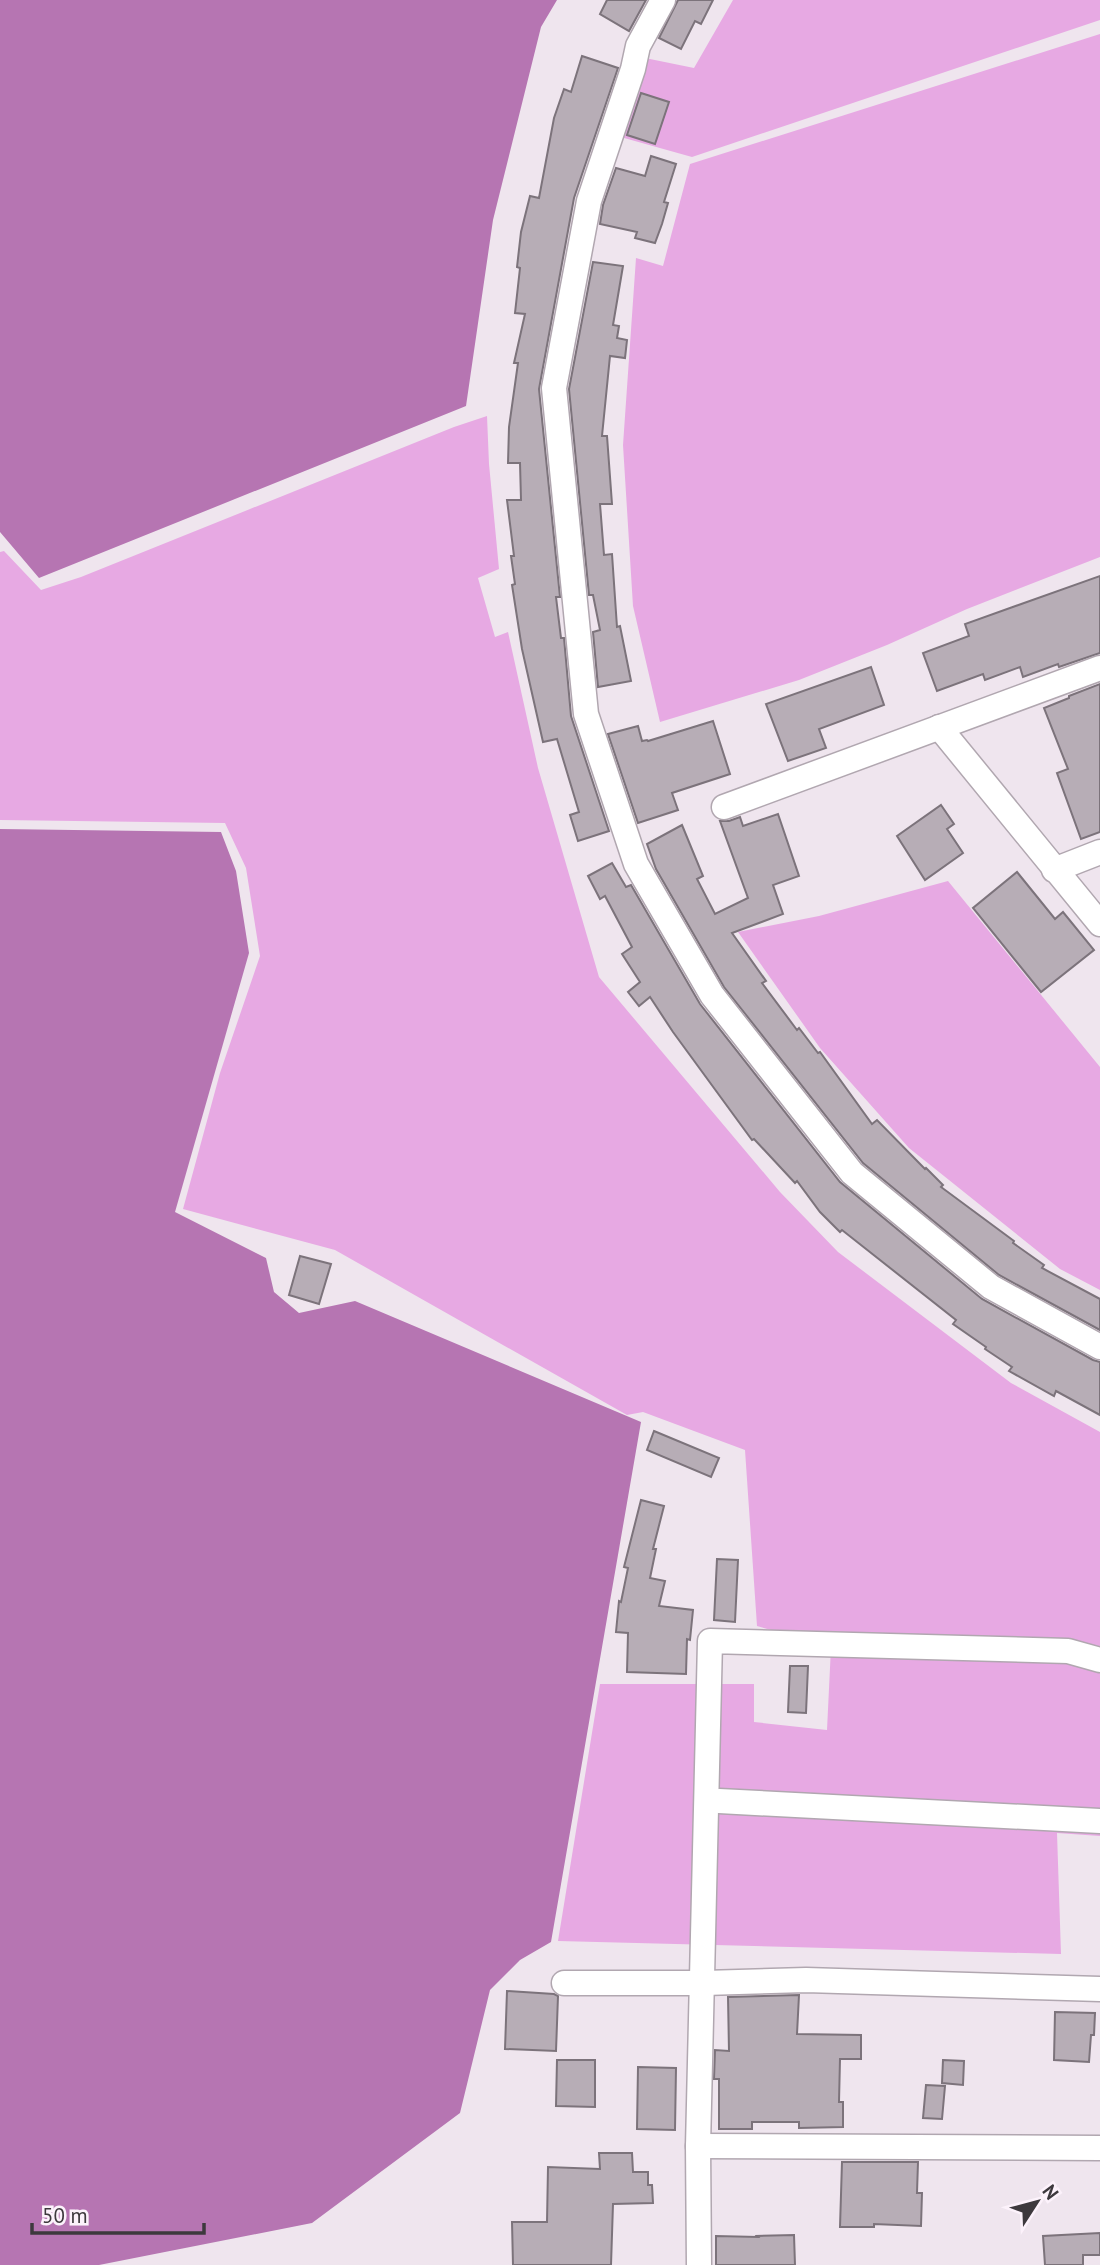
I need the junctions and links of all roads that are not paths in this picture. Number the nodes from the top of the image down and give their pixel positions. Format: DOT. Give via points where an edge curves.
graph roads {
  1 [pos="663,0"];
  2 [pos="1100,668"];
  3 [pos="939,727"];
  4 [pos="724,807"];
  5 [pos="1100,852"];
  6 [pos="1054,870"];
  7 [pos="1100,924"];
  8 [pos="1100,1347"];
  9 [pos="1100,1660"];
  10 [pos="719,1801"];
  11 [pos="1100,1821"];
  12 [pos="564,1983"];
  13 [pos="704,1983"];
  14 [pos="1100,1989"];
  15 [pos="698,2146"];
  16 [pos="1100,2148"];
  17 [pos="699,2265"];
  1 -- 8 [label="street" via="638,46 589,201 554,388 586,714 636,864 712,995 852,1173 991,1287"];
  2 -- 3 [label="street"];
  3 -- 4 [label="street"];
  3 -- 6 [label="street"];
  5 -- 6 [label="street"];
  6 -- 7 [label="street"];
  9 -- 13 [label="street" via="1068,1651 710,1641"];
  10 -- 11 [label="street"];
  12 -- 13 [label="street"];
  13 -- 14 [label="street" via="806,1980"];
  13 -- 15 [label="street"];
  15 -- 16 [label="street"];
  15 -- 17 [label="street"];
}
